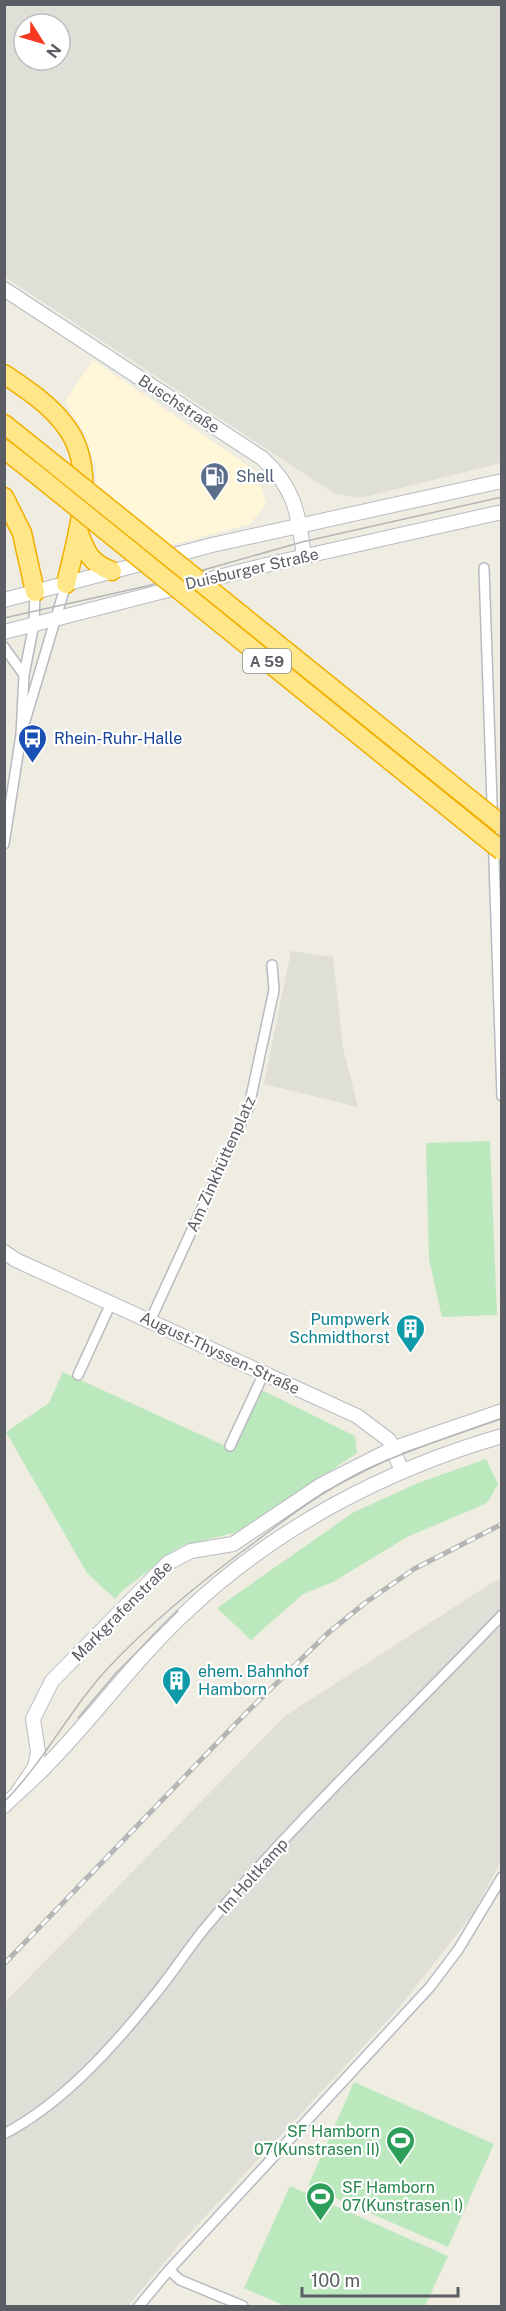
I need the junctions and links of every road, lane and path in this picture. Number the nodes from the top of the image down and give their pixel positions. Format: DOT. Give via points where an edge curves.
graph roads {
  1 [pos="4,289"];
  2 [pos="4,374"];
  3 [pos="4,424"];
  4 [pos="4,449"];
  5 [pos="501,481"];
  6 [pos="4,497"];
  7 [pos="501,512"];
  8 [pos="299,525"];
  9 [pos="78,531"];
  10 [pos="304,556"];
  11 [pos="484,568"];
  12 [pos="112,572"];
  13 [pos="66,584"];
  14 [pos="35,592"];
  15 [pos="4,600"];
  16 [pos="56,619"];
  17 [pos="34,624"];
  18 [pos="4,632"];
  19 [pos="4,646"];
  20 [pos="24,675"];
  21 [pos="21,735"];
  22 [pos="501,825"];
  23 [pos="4,844"];
  24 [pos="501,851"];
  25 [pos="272,964"];
  26 [pos="501,1096"];
  27 [pos="8,1256"];
  28 [pos="111,1303"];
  29 [pos="150,1321"];
  30 [pos="264,1373"];
  31 [pos="78,1375"];
  32 [pos="501,1411"];
  33 [pos="501,1436"];
  34 [pos="230,1446"];
  35 [pos="394,1448"];
  36 [pos="402,1471"];
  37 [pos="501,1615"];
  38 [pos="18,1792"];
  39 [pos="4,1806"];
  40 [pos="501,1877"];
  41 [pos="4,2134"];
  42 [pos="169,2270"];
  43 [pos="139,2307"];
  44 [pos="243,2307"];
  1 -- 8 [label="street, Buschstraße" via="262,458 287,486 297,508"];
  2 -- 9 [label="highway" via="54,412 73,437 84,481"];
  3 -- 22 [label="highway, A 59, bridge"];
  4 -- 24 [label="highway, A 59, bridge"];
  5 -- 8 [label="street, Duisburger Straße"];
  6 -- 14 [label="highway" via="22,533"];
  7 -- 10 [label="street, Duisburger Straße"];
  8 -- 10 [label="street, Buschstraße"];
  8 -- 12 [label="street, Duisburger Straße"];
  9 -- 12 [label="highway" via="88,557"];
  9 -- 13 [label="highway"];
  10 -- 16 [label="street, Duisburger Straße"];
  11 -- 26 [label="street"];
  12 -- 13 [label="street, Duisburger Straße"];
  13 -- 14 [label="street, Duisburger Straße"];
  13 -- 16 [label="street"];
  14 -- 15 [label="street, Duisburger Straße"];
  14 -- 17 [label="street"];
  16 -- 17 [label="street, Duisburger Straße"];
  16 -- 21 [label="street"];
  17 -- 18 [label="street, Duisburger Straße"];
  17 -- 20 [label="street"];
  19 -- 20 [label="street"];
  20 -- 21 [label="street"];
  21 -- 23 [label="street"];
  25 -- 29 [label="street, Am Zinkhüttenplatz" via="274,990 249,1106"];
  27 -- 28 [label="street, August-Thyssen-Straße"];
  28 -- 29 [label="street, August-Thyssen-Straße"];
  28 -- 31 [label="street"];
  29 -- 30 [label="street, August-Thyssen-Straße"];
  30 -- 34 [label="street"];
  30 -- 35 [label="street, August-Thyssen-Straße" via="357,1416 375,1427"];
  32 -- 35 [label="street, Markgrafenstraße"];
  33 -- 36 [label="street, Markgrafenstraße"];
  35 -- 36 [label="street, August-Thyssen-Straße"];
  35 -- 38 [label="street, Markgrafenstraße" via="321,1485 233,1544 191,1551 168,1563 52,1681 33,1719 39,1752 35,1767"];
  36 -- 38 [label="street, Markgrafenstraße" via="307,1519 220,1582 183,1614"];
  37 -- 41 [label="street, Im Holtkamp" via="391,1732 337,1782 205,1929 153,1997 97,2060 35,2118"];
  38 -- 39 [label="street, Markgrafenstraße"];
  40 -- 42 [label="street" via="458,1950 430,1987"];
  42 -- 43 [label="street"];
  42 -- 44 [label="street" via="180,2280"];
}
